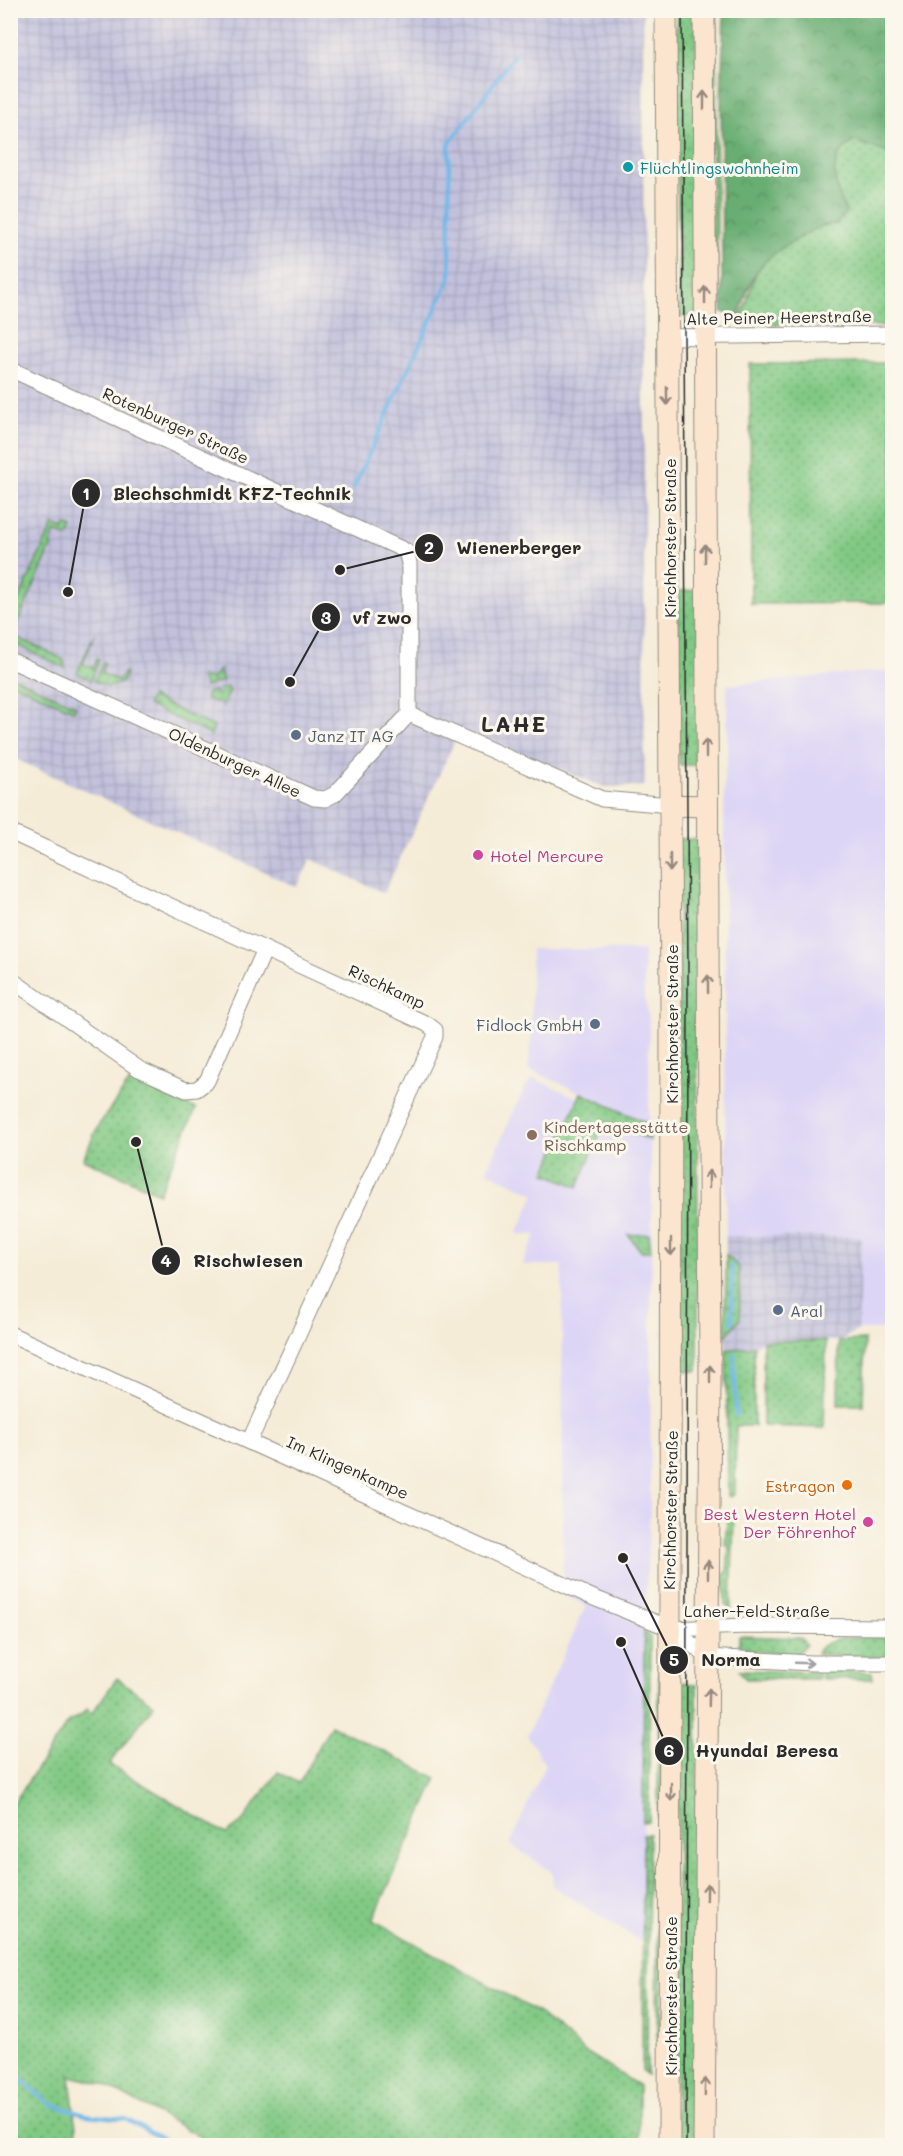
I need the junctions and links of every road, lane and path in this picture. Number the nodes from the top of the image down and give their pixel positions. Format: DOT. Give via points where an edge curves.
graph roads {
  1 [pos="666,10"];
  2 [pos="704,10"];
  3 [pos="892,334"];
  4 [pos="705,335"];
  5 [pos="666,337"];
  6 [pos="10,369"];
  7 [pos="10,660"];
  8 [pos="409,714"];
  9 [pos="670,805"];
  10 [pos="707,806"];
  11 [pos="10,832"];
  12 [pos="265,950"];
  13 [pos="10,979"];
  14 [pos="10,1334"];
  15 [pos="249,1442"];
  16 [pos="709,1627"];
  17 [pos="892,1628"];
  18 [pos="672,1629"];
  19 [pos="708,1657"];
  20 [pos="892,1663"];
  21 [pos="669,2145"];
  22 [pos="704,2145"];
  1 -- 5 [label="main road, Kirchhorster Straße"];
  4 -- 2 [label="main road, one-way"];
  3 -- 4 [label="street, Alte Peiner Heerstraße"];
  4 -- 5 [label="street, Alte Peiner Heerstraße"];
  10 -- 4 [label="main road, one-way"];
  5 -- 9 [label="main road, Kirchhorster Straße, one-way"];
  6 -- 8 [label="street, Rotenburger Straße" via="406,551"];
  7 -- 8 [label="street, Oldenburger Allee" via="314,798 325,799 335,794"];
  8 -- 9 [label="street" via="602,799"];
  9 -- 10 [label="main road"];
  9 -- 18 [label="main road, Kirchhorster Straße, one-way"];
  16 -- 10 [label="main road, one-way"];
  11 -- 12 [label="street, Rischkamp"];
  12 -- 13 [label="street" via="207,1081 197,1089 186,1090 139,1070"];
  12 -- 15 [label="street, Rischkamp" via="427,1024 435,1030 435,1037"];
  14 -- 15 [label="street, Im Klingenkampe"];
  15 -- 18 [label="street, Im Klingenkampe" via="586,1595"];
  16 -- 17 [label="street, Laher-Feld-Straße"];
  16 -- 18 [label="street, Laher-Feld-Straße"];
  16 -- 19 [label="main road"];
  18 -- 19 [label="street, Laher-Feld-Straße"];
  18 -- 21 [label="main road, Kirchhorster Straße, one-way"];
  19 -- 20 [label="street, one-way"];
  22 -- 19 [label="main road, one-way"];
}
